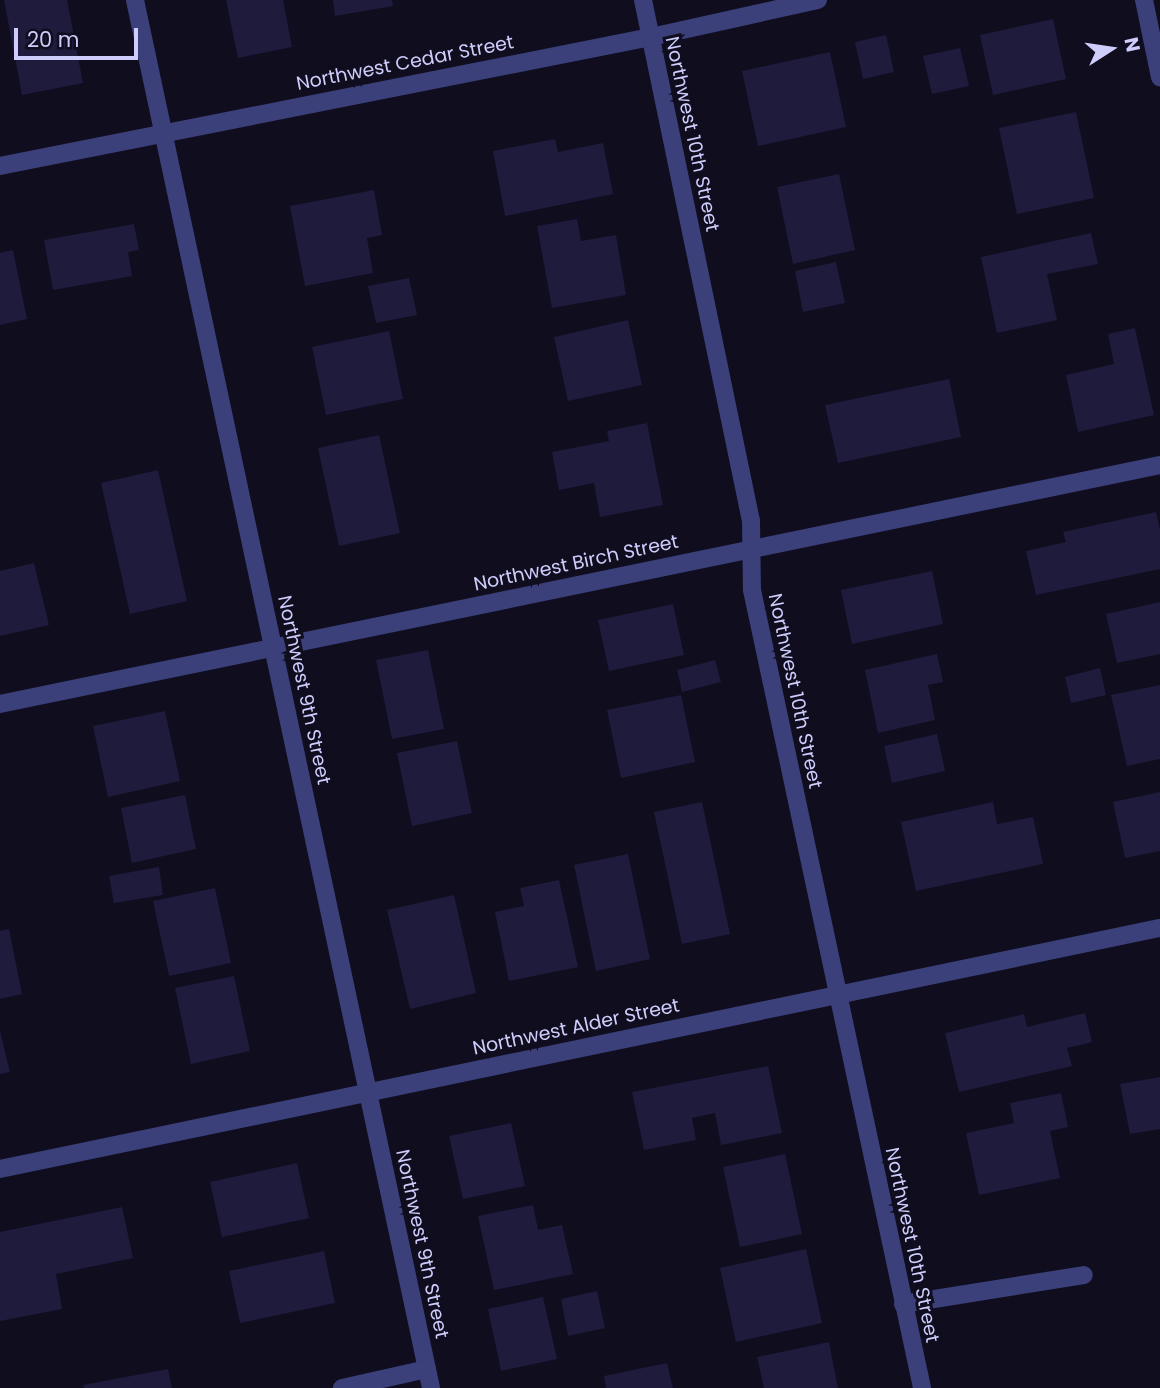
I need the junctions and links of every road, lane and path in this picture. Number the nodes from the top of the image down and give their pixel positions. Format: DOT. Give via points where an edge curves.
graph roads {
  1 [pos="135,0"];
  2 [pos="643,0"];
  3 [pos="818,0"];
  4 [pos="1144,0"];
  5 [pos="651,37"];
  6 [pos="1160,77"];
  7 [pos="164,132"];
  8 [pos="0,166"];
  9 [pos="1160,465"];
  10 [pos="751,549"];
  11 [pos="273,647"];
  12 [pos="0,704"];
  13 [pos="1160,928"];
  14 [pos="837,994"];
  15 [pos="368,1093"];
  16 [pos="0,1169"];
  17 [pos="1084,1275"];
  18 [pos="904,1304"];
  19 [pos="427,1369"];
  20 [pos="342,1388"];
  21 [pos="431,1388"];
  22 [pos="922,1388"];
  1 -- 7 [label="street, Northwest 9th Street"];
  2 -- 5 [label="street, Northwest 10th Street"];
  3 -- 5 [label="street, Northwest Cedar Street"];
  4 -- 6 [label="street"];
  5 -- 7 [label="street, Northwest Cedar Street"];
  5 -- 10 [label="street, Northwest 10th Street" via="751,522"];
  7 -- 8 [label="street, Northwest Cedar Street"];
  7 -- 11 [label="street, Northwest 9th Street"];
  9 -- 10 [label="street, Northwest Birch Street"];
  10 -- 11 [label="street, Northwest Birch Street"];
  10 -- 14 [label="street, Northwest 10th Street" via="752,590"];
  11 -- 12 [label="street, Northwest Birch Street"];
  11 -- 15 [label="street, Northwest 9th Street"];
  13 -- 14 [label="street, Northwest Alder Street"];
  14 -- 15 [label="street, Northwest Alder Street"];
  14 -- 18 [label="street, Northwest 10th Street"];
  15 -- 16 [label="street, Northwest Alder Street"];
  15 -- 19 [label="street, Northwest 9th Street"];
  17 -- 18 [label="street"];
  18 -- 22 [label="street, Northwest 10th Street"];
  19 -- 20 [label="street"];
  19 -- 21 [label="street, Northwest 9th Street"];
}
